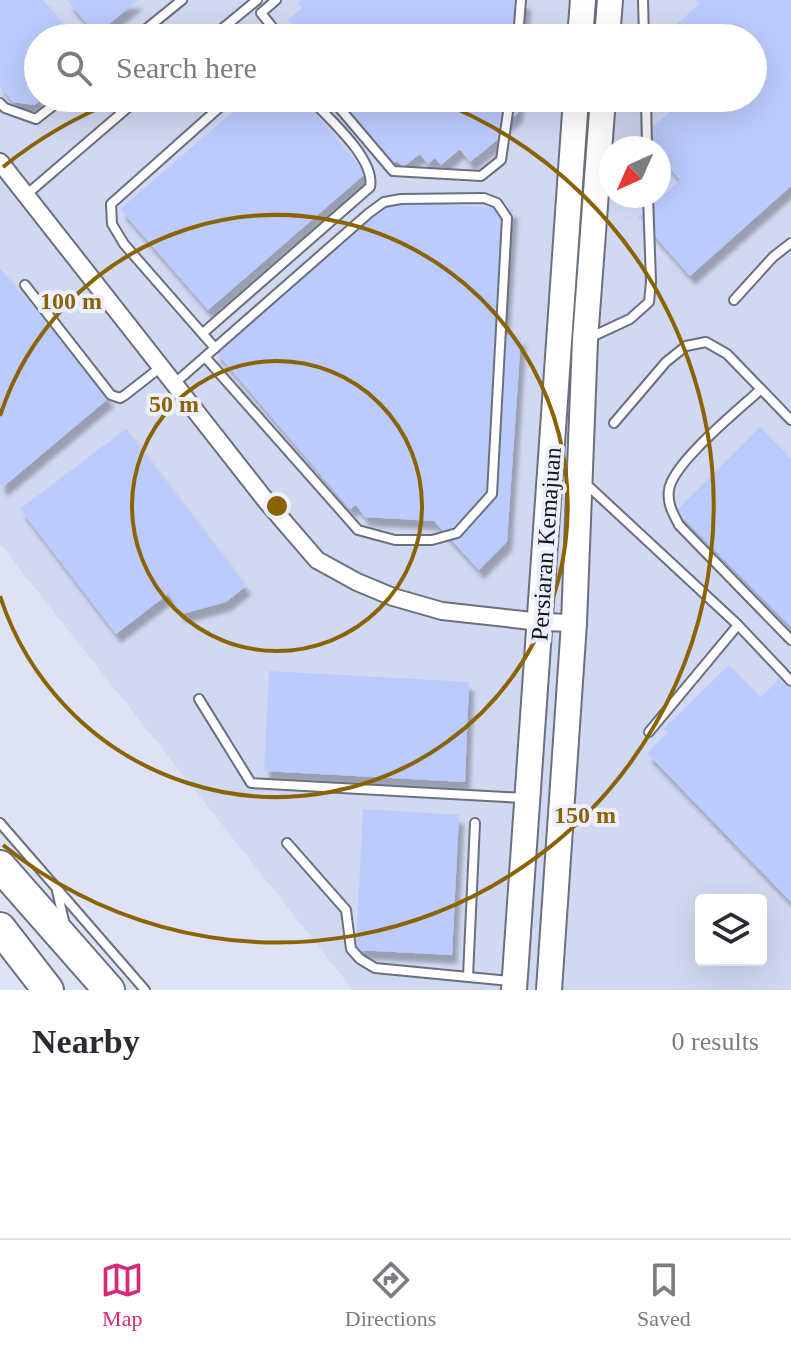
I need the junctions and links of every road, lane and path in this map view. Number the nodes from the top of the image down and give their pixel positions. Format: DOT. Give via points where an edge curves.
graph roads {
  1 [pos="182,0"];
  2 [pos="276,0"];
  3 [pos="521,0"];
  4 [pos="583,0"];
  5 [pos="610,0"];
  6 [pos="643,0"];
  7 [pos="253,1"];
  8 [pos="261,13"];
  9 [pos="152,24"];
  10 [pos="227,24"];
  11 [pos="270,24"];
  12 [pos="519,24"];
  13 [pos="581,24"];
  14 [pos="608,24"];
  15 [pos="644,24"];
  16 [pos="0,103"];
  17 [pos="45,112"];
  18 [pos="123,112"];
  19 [pos="214,112"];
  20 [pos="322,112"];
  21 [pos="343,112"];
  22 [pos="508,112"];
  23 [pos="575,112"];
  24 [pos="602,112"];
  25 [pos="646,112"];
  26 [pos="647,136"];
  27 [pos="0,162"];
  28 [pos="26,195"];
  29 [pos="648,208"];
  30 [pos="791,243"];
  31 [pos="25,285"];
  32 [pos="734,300"];
  33 [pos="203,333"];
  34 [pos="585,340"];
  35 [pos="215,348"];
  36 [pos="205,357"];
  37 [pos="162,366"];
  38 [pos="175,383"];
  39 [pos="761,389"];
  40 [pos="791,420"];
  41 [pos="614,423"];
  42 [pos="579,477"];
  43 [pos="541,622"];
  44 [pos="574,623"];
  45 [pos="738,625"];
  46 [pos="791,640"];
  47 [pos="791,681"];
  48 [pos="199,699"];
  49 [pos="649,732"];
  50 [pos="529,798"];
  51 [pos="0,823"];
  52 [pos="475,823"];
  53 [pos="287,843"];
  54 [pos="0,866"];
  55 [pos="57,890"];
  56 [pos="0,928"];
  57 [pos="69,944"];
  58 [pos="468,976"];
  59 [pos="515,986"];
  60 [pos="48,990"];
  61 [pos="109,990"];
  62 [pos="145,990"];
  63 [pos="549,990"];
  1 -- 9 [label="lane"];
  2 -- 8 [label="lane"];
  3 -- 12 [label="lane"];
  4 -- 13 [label="street"];
  5 -- 14 [label="street"];
  6 -- 15 [label="lane"];
  7 -- 8 [label="lane"];
  7 -- 10 [label="lane"];
  8 -- 11 [label="lane"];
  16 -- 17 [label="lane" via="36,119"];
  18 -- 28 [label="lane"];
  19 -- 33 [label="lane" via="111,204 112,224 124,244"];
  20 -- 33 [label="lane" via="367,162 370,187"];
  21 -- 22 [label="lane" via="393,171 481,176 501,160"];
  23 -- 43 [label="street, Persiaran Kemajuan"];
  24 -- 34 [label="street, Persiaran Kemajuan"];
  25 -- 26 [label="lane"];
  27 -- 28 [label="street"];
  28 -- 37 [label="street"];
  29 -- 34 [label="lane" via="649,302 630,319"];
  30 -- 32 [label="lane"];
  31 -- 37 [label="lane" via="111,395 120,398"];
  33 -- 35 [label="lane"];
  34 -- 42 [label="street, Persiaran Kemajuan"];
  35 -- 36 [label="lane"];
  35 -- 36 [label="lane" via="384,202 484,198 497,203 507,218 492,494 457,533 432,540 395,540 358,530"];
  36 -- 38 [label="lane"];
  37 -- 38 [label="street"];
  38 -- 43 [label="street" via="317,560 393,597 442,611"];
  39 -- 40 [label="lane"];
  39 -- 41 [label="lane" via="727,354 706,342 686,346"];
  39 -- 46 [label="lane" via="682,464 669,487 669,507 679,525"];
  42 -- 44 [label="street, Persiaran Kemajuan"];
  42 -- 45 [label="lane"];
  43 -- 44 [label="street"];
  43 -- 50 [label="street, Persiaran Kemajuan"];
  44 -- 63 [label="street, Persiaran Kemajuan"];
  45 -- 47 [label="lane"];
  45 -- 49 [label="lane"];
  48 -- 50 [label="lane" via="251,783"];
  50 -- 59 [label="street, Persiaran Kemajuan"];
  51 -- 55 [label="lane"];
  52 -- 58 [label="lane"];
  53 -- 58 [label="lane" via="346,910 351,949 360,959 375,968"];
  54 -- 57 [label="highway"];
  55 -- 57 [label="lane"];
  55 -- 62 [label="lane"];
  56 -- 60 [label="highway"];
  57 -- 61 [label="highway"];
  58 -- 59 [label="lane"];
}
